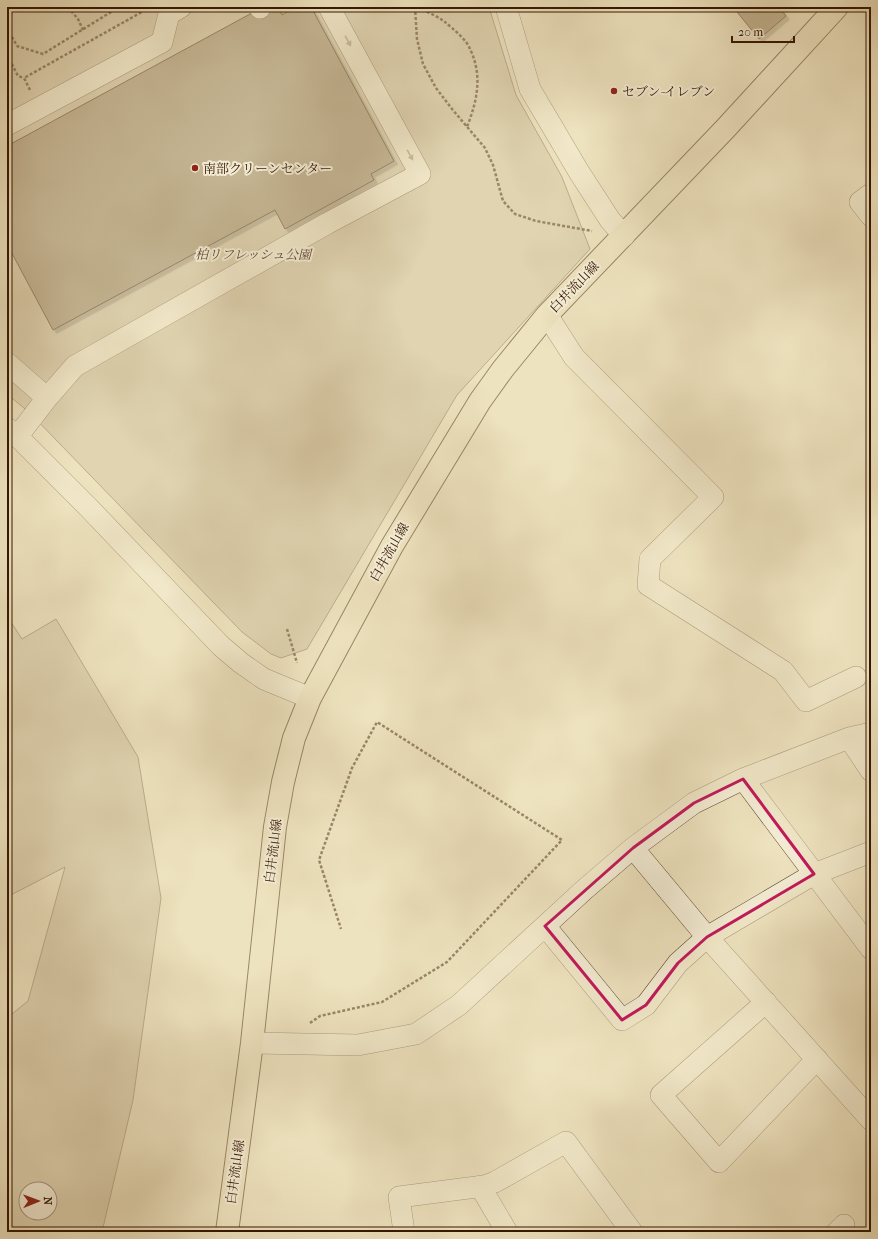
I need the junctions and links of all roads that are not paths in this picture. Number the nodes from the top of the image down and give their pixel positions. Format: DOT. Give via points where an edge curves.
graph roads {
  1 [pos="180,7"];
  2 [pos="329,7"];
  3 [pos="506,7"];
  4 [pos="837,7"];
  5 [pos="7,125"];
  6 [pos="871,194"];
  7 [pos="871,216"];
  8 [pos="624,236"];
  9 [pos="547,315"];
  10 [pos="7,363"];
  11 [pos="47,398"];
  12 [pos="12,432"];
  13 [pos="856,677"];
  14 [pos="310,698"];
  15 [pos="871,733"];
  16 [pos="849,738"];
  17 [pos="871,771"];
  18 [pos="743,779"];
  19 [pos="633,848"];
  20 [pos="871,852"];
  21 [pos="814,874"];
  22 [pos="545,926"];
  23 [pos="707,937"];
  24 [pos="871,949"];
  25 [pos="766,1002"];
  26 [pos="252,1043"];
  27 [pos="817,1059"];
  28 [pos="871,1120"];
  29 [pos="480,1186"];
  30 [pos="227,1232"];
  31 [pos="404,1232"];
  32 [pos="507,1232"];
  33 [pos="632,1232"];
  1 -- 5 [label="street" via="169,14 162,42"];
  2 -- 11 [label="street, one-way" via="420,174 322,226 75,366"];
  3 -- 8 [label="street" via="530,89 579,172 610,220"];
  4 -- 8 [label="main road, 白井流山線"];
  6 -- 7 [label="street" via="860,202"];
  8 -- 9 [label="main road, 白井流山線"];
  9 -- 13 [label="street" via="574,357 713,497 650,559 648,585 783,671 806,701"];
  9 -- 14 [label="main road, 白井流山線" via="480,401 392,546"];
  10 -- 11 [label="street"];
  11 -- 12 [label="street"];
  12 -- 14 [label="street" via="240,663 264,678"];
  14 -- 26 [label="main road, 白井流山線" via="294,738 275,827"];
  15 -- 16 [label="street"];
  16 -- 17 [label="street"];
  16 -- 18 [label="street"];
  18 -- 19 [label="street" via="694,803"];
  18 -- 21 [label="street"];
  19 -- 22 [label="street"];
  19 -- 23 [label="street"];
  20 -- 21 [label="street"];
  21 -- 23 [label="street"];
  21 -- 24 [label="street"];
  22 -- 23 [label="street" via="622,1020 646,1005 678,963"];
  22 -- 26 [label="street" via="459,1005 416,1034 358,1046"];
  23 -- 25 [label="street"];
  25 -- 27 [label="street"];
  25 -- 27 [label="street" via="661,1094 719,1162"];
  26 -- 30 [label="main road, 白井流山線"];
  27 -- 28 [label="street"];
  29 -- 31 [label="street" via="400,1197"];
  29 -- 32 [label="street"];
  29 -- 33 [label="street" via="495,1182 566,1142"];
}
